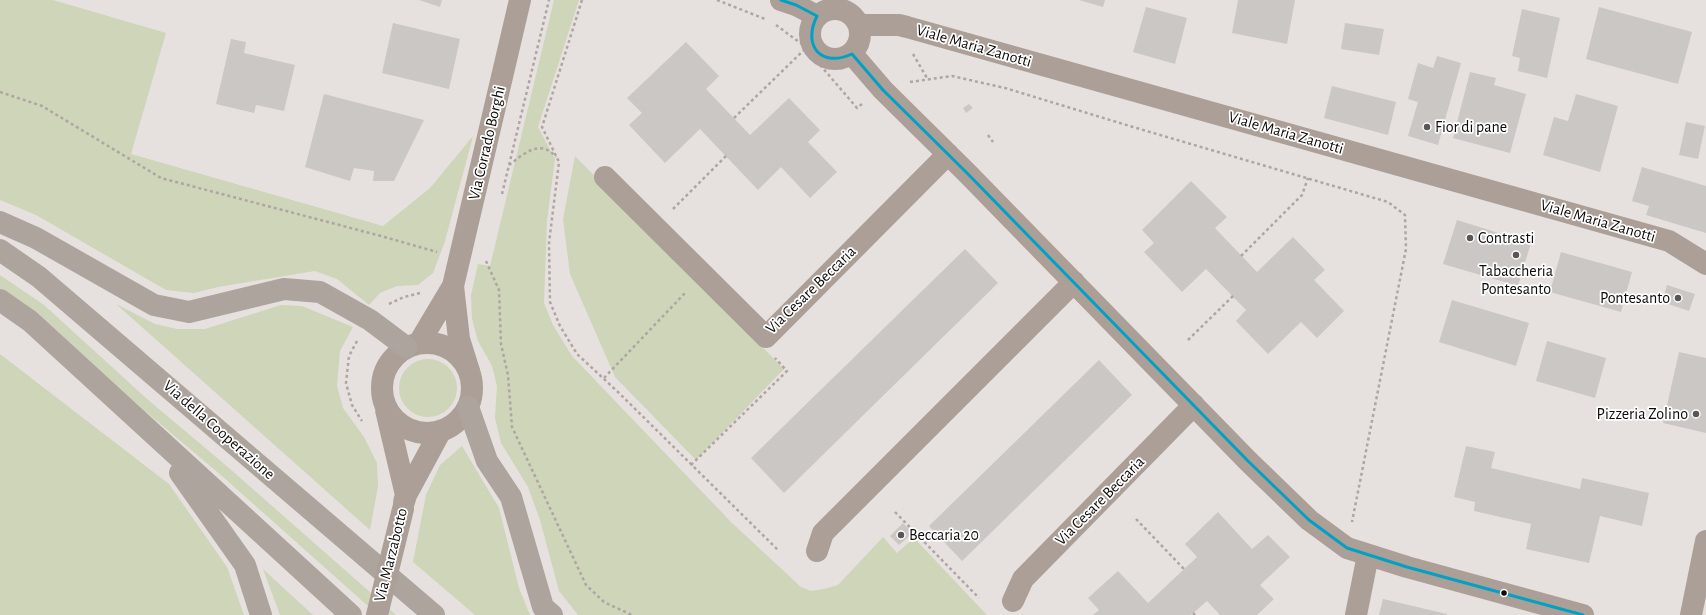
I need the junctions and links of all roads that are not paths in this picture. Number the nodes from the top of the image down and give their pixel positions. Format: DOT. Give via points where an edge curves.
graph roads {
  1 [pos="520,0"];
  2 [pos="780,0"];
  3 [pos="817,16"];
  4 [pos="859,25"];
  5 [pos="852,54"];
  6 [pos="948,154"];
  7 [pos="605,177"];
  8 [pos="0,222"];
  9 [pos="0,250"];
  10 [pos="1706,264"];
  11 [pos="1074,282"];
  12 [pos="453,286"];
  13 [pos="0,300"];
  14 [pos="413,345"];
  15 [pos="469,371"];
  16 [pos="1194,405"];
  17 [pos="468,407"];
  18 [pos="386,410"];
  19 [pos="145,427"];
  20 [pos="440,432"];
  21 [pos="404,502"];
  22 [pos="1706,541"];
  23 [pos="817,551"];
  24 [pos="1368,555"];
  25 [pos="1013,601"];
  26 [pos="261,615"];
  27 [pos="352,615"];
  28 [pos="377,615"];
  29 [pos="434,615"];
  30 [pos="552,615"];
  31 [pos="1356,615"];
  32 [pos="1583,615"];
  33 [pos="1690,615"];
  1 -- 12 [label="street, Via Corrado Borghi"];
  2 -- 3 [label="street"];
  3 -- 4 [label="street" via="838,9 846,11"];
  3 -- 5 [label="street" via="810,31 811,44 818,53 829,59 838,60"];
  4 -- 5 [label="street" via="861,35"];
  4 -- 10 [label="street, Viale Maria Zanotti" via="907,27 1669,241"];
  5 -- 6 [label="street" via="883,90"];
  6 -- 7 [label="street, Via Cesare Beccaria" via="766,337"];
  6 -- 11 [label="street"];
  8 -- 14 [label="highway" via="36,238 154,305 189,312 284,289 320,292"];
  9 -- 29 [label="highway, Via della Cooperazione" via="39,277"];
  11 -- 16 [label="street"];
  11 -- 23 [label="street" via="823,533"];
  12 -- 14 [label="street, Via Corrado Borghi"];
  12 -- 15 [label="street, Via Corrado Borghi" via="459,339"];
  13 -- 19 [label="highway" via="30,322"];
  14 -- 15 [label="street" via="434,343 449,349 461,358"];
  14 -- 18 [label="street" via="394,356 386,368 381,382"];
  15 -- 17 [label="street" via="472,389"];
  16 -- 24 [label="street" via="1309,520 1346,548"];
  16 -- 25 [label="street, Via Cesare Beccaria" via="1024,579"];
  17 -- 20 [label="street" via="452,427"];
  17 -- 30 [label="highway" via="487,461 511,497 543,607"];
  18 -- 20 [label="street" via="396,422 409,431 424,434"];
  18 -- 21 [label="street, Via Marzabotto"];
  19 -- 26 [label="highway" via="194,491 245,565"];
  19 -- 27 [label="highway"];
  20 -- 21 [label="street, Via Marzabotto"];
  21 -- 28 [label="street, Via Marzabotto, bridge"];
  22 -- 33 [label="street"];
  24 -- 31 [label="street"];
  24 -- 32 [label="street"];
}
